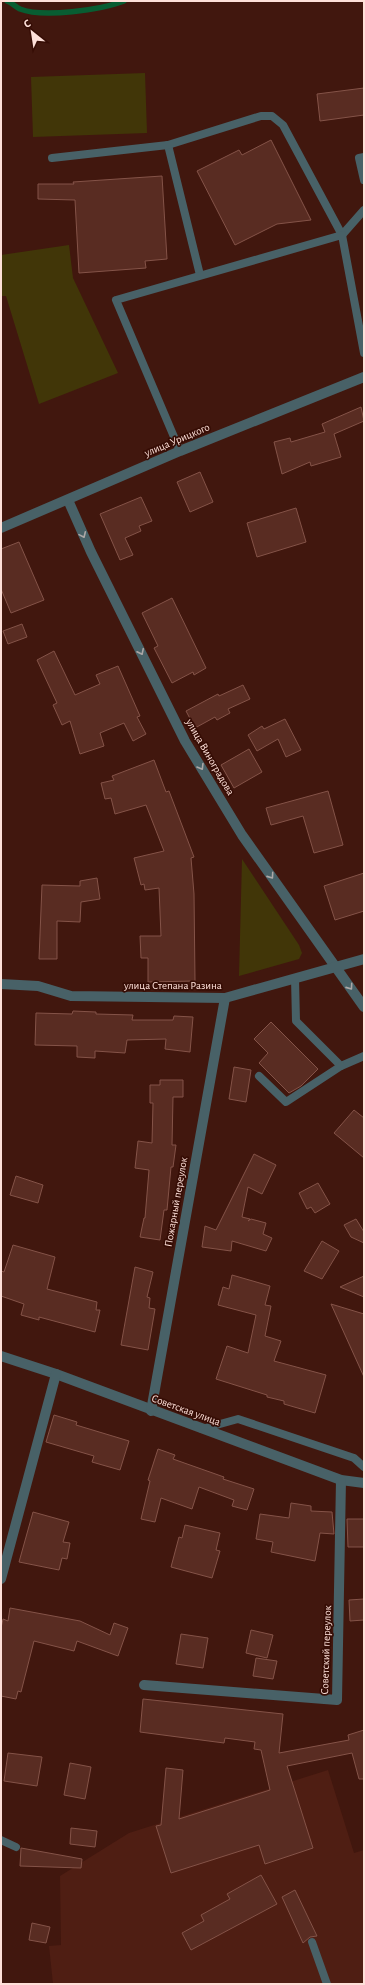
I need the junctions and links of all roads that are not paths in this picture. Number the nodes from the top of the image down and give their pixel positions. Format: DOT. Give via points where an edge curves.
graph roads {
  1 [pos="168,145"];
  2 [pos="364,157"];
  3 [pos="52,158"];
  4 [pos="364,180"];
  5 [pos="364,210"];
  6 [pos="342,235"];
  7 [pos="200,275"];
  8 [pos="364,353"];
  9 [pos="364,376"];
  10 [pos="180,451"];
  11 [pos="68,500"];
  12 [pos="1,528"];
  13 [pos="364,959"];
  14 [pos="336,967"];
  15 [pos="295,978"];
  16 [pos="1,984"];
  17 [pos="225,998"];
  18 [pos="364,1007"];
  19 [pos="364,1056"];
  20 [pos="341,1066"];
  21 [pos="259,1076"];
  22 [pos="1,1356"];
  23 [pos="56,1374"];
  24 [pos="151,1411"];
  25 [pos="202,1429"];
  26 [pos="364,1466"];
  27 [pos="341,1480"];
  28 [pos="364,1483"];
  29 [pos="1,1579"];
  30 [pos="144,1685"];
  31 [pos="1,1840"];
  32 [pos="16,1847"];
  33 [pos="312,1942"];
  34 [pos="327,1984"];
  1 -- 3 [label="lane"];
  1 -- 6 [label="lane" via="261,116 272,116 283,124"];
  1 -- 7 [label="lane"];
  2 -- 4 [label="lane" via="359,158"];
  5 -- 6 [label="lane"];
  6 -- 7 [label="lane"];
  6 -- 8 [label="lane"];
  7 -- 10 [label="lane" via="116,300"];
  9 -- 10 [label="street, улица Урицкого"];
  10 -- 11 [label="street, улица Урицкого"];
  11 -- 12 [label="street, улица Урицкого"];
  11 -- 14 [label="street, улица Виноградова, one-way" via="94,559 185,741 242,835"];
  13 -- 14 [label="street, улица Степана Разина"];
  14 -- 15 [label="street, улица Степана Разина"];
  14 -- 18 [label="street, улица Виноградова, one-way"];
  15 -- 17 [label="street, улица Степана Разина"];
  15 -- 20 [label="lane" via="296,1021"];
  16 -- 17 [label="street, улица Степана Разина" via="38,986 71,996"];
  17 -- 24 [label="street, Пожарный переулок"];
  19 -- 20 [label="lane"];
  20 -- 21 [label="lane" via="286,1102"];
  22 -- 23 [label="street, Советская улица"];
  23 -- 24 [label="street, Советская улица"];
  23 -- 29 [label="street"];
  24 -- 25 [label="street, Советская улица"];
  25 -- 26 [label="lane" via="238,1419 354,1458"];
  25 -- 27 [label="street, Советская улица"];
  27 -- 28 [label="street, Советская улица"];
  27 -- 30 [label="street, Советский переулок" via="337,1700"];
  31 -- 32 [label="lane"];
  33 -- 34 [label="lane"];
}
